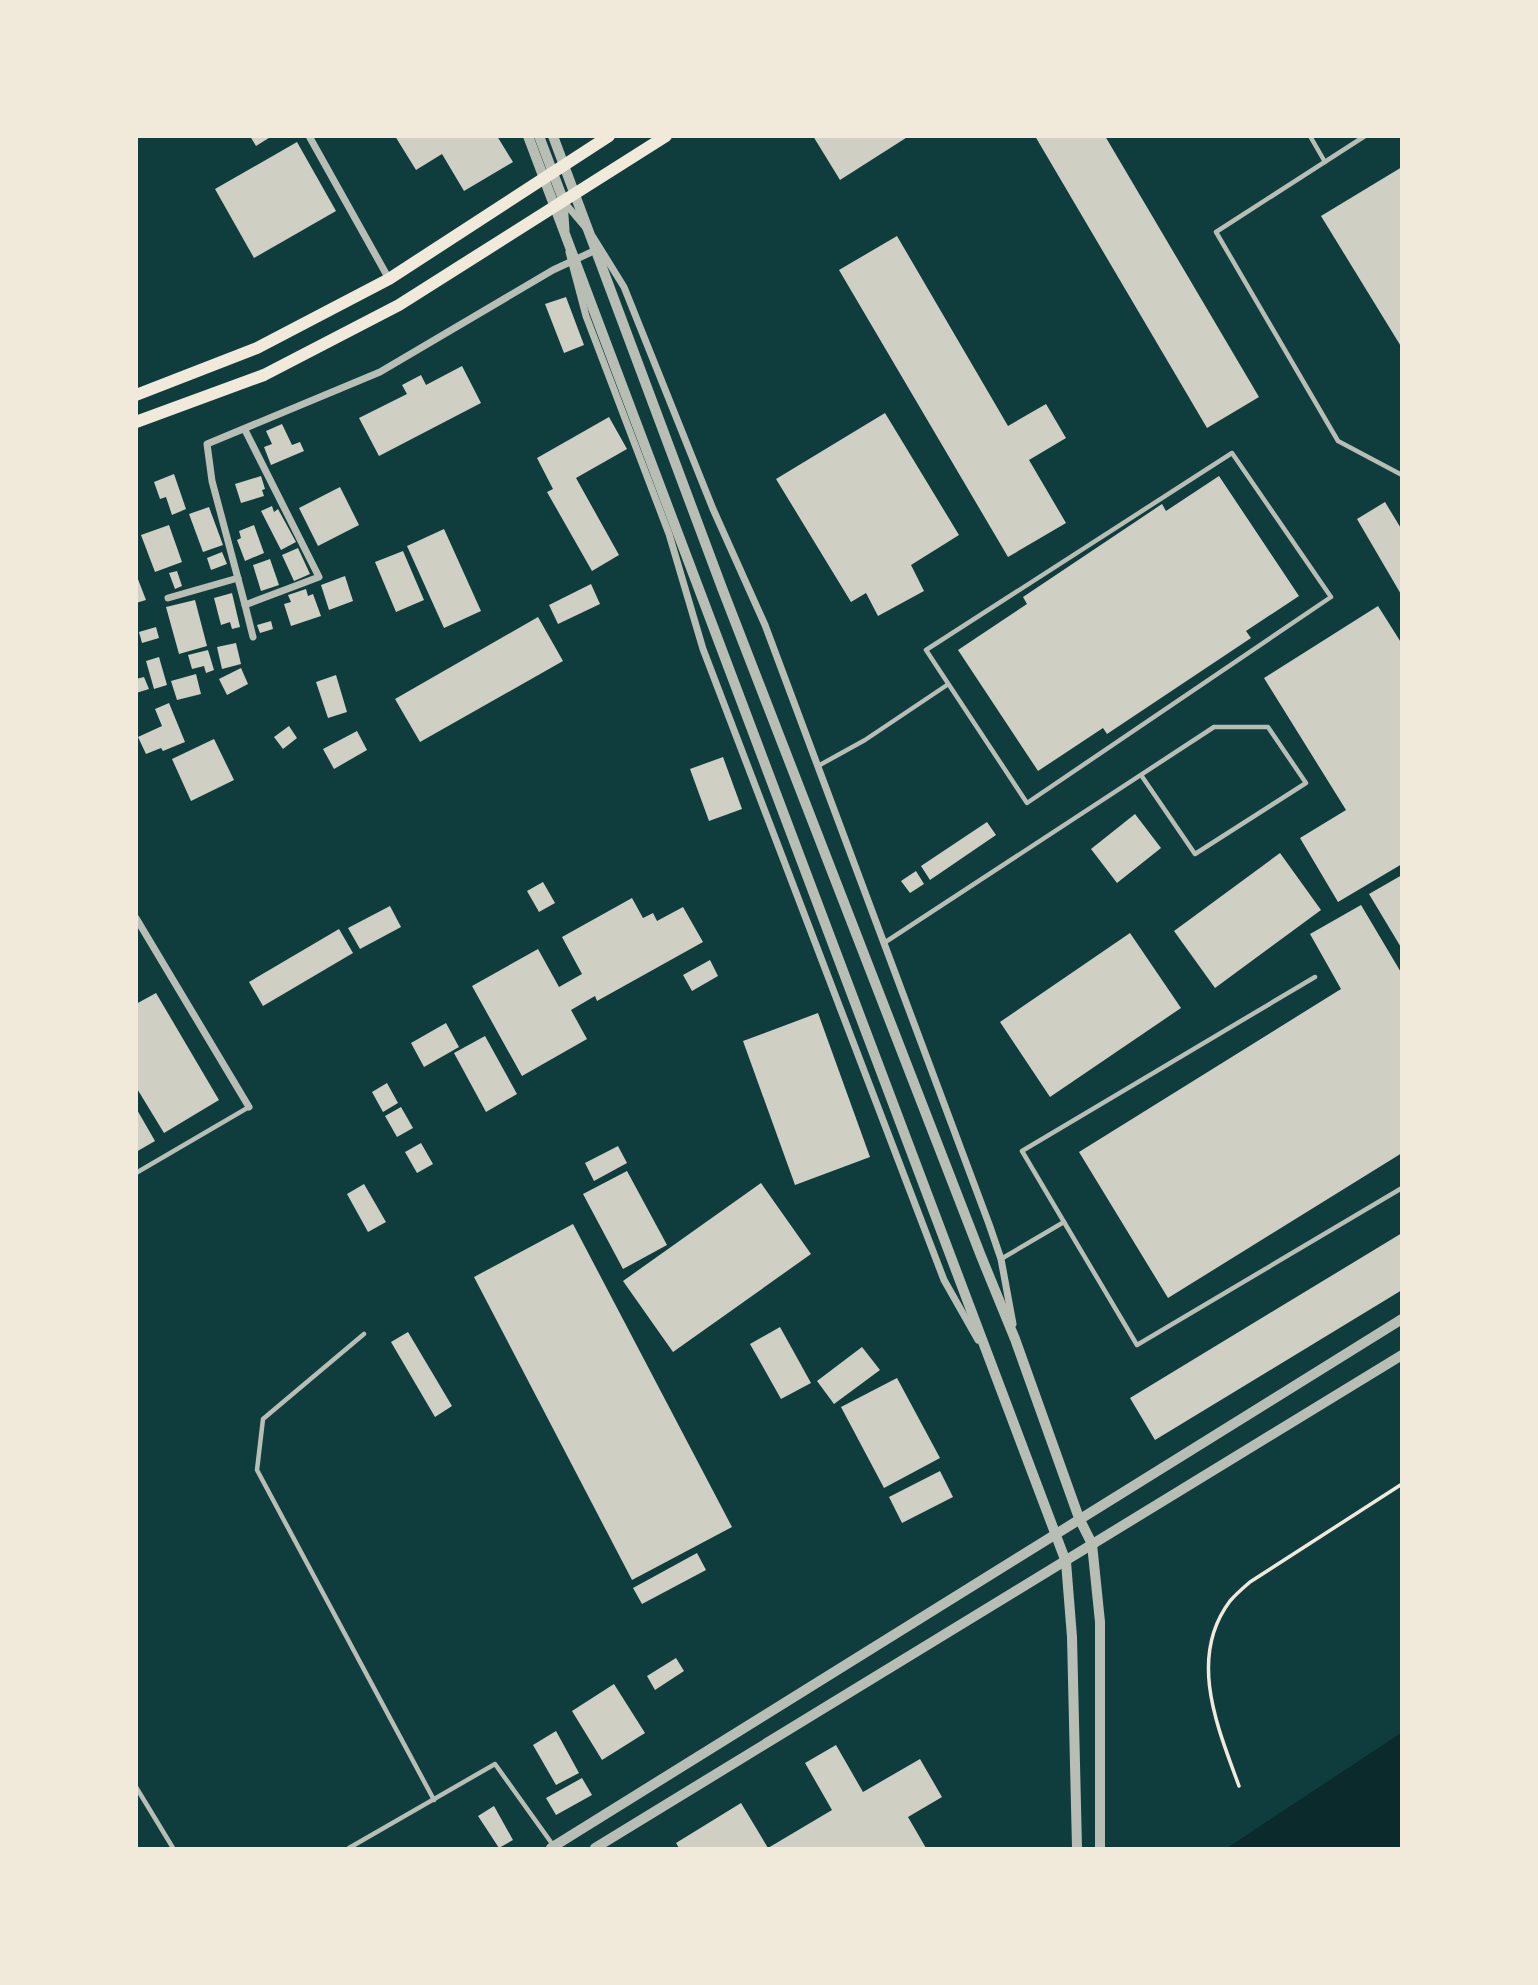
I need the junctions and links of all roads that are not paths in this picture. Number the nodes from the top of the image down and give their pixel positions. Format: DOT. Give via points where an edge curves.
graph roads {
  1 [pos="309,136"];
  2 [pos="528,136"];
  3 [pos="539,136"];
  4 [pos="553,136"];
  5 [pos="609,136"];
  6 [pos="666,136"];
  7 [pos="1310,136"];
  8 [pos="1365,136"];
  9 [pos="1325,162"];
  10 [pos="553,172"];
  11 [pos="564,202"];
  12 [pos="601,247"];
  13 [pos="569,261"];
  14 [pos="389,279"];
  15 [pos="136,395"];
  16 [pos="136,422"];
  17 [pos="246,429"];
  18 [pos="1402,475"];
  19 [pos="238,578"];
  20 [pos="168,598"];
  21 [pos="245,605"];
  22 [pos="253,636"];
  23 [pos="947,685"];
  24 [pos="818,766"];
  25 [pos="1141,775"];
  26 [pos="136,918"];
  27 [pos="883,943"];
  28 [pos="1315,977"];
  29 [pos="249,1107"];
  30 [pos="136,1173"];
  31 [pos="1402,1188"];
  32 [pos="1064,1222"];
  33 [pos="1001,1259"];
  34 [pos="1402,1319"];
  35 [pos="364,1334"];
  36 [pos="1015,1339"];
  37 [pos="986,1352"];
  38 [pos="1402,1355"];
  39 [pos="1079,1518"];
  40 [pos="1053,1534"];
  41 [pos="1092,1544"];
  42 [pos="1066,1562"];
  43 [pos="136,1787"];
  44 [pos="434,1800"];
  45 [pos="553,1848"];
  46 [pos="173,1849"];
  47 [pos="349,1849"];
  48 [pos="595,1849"];
  49 [pos="1077,1849"];
  50 [pos="1101,1849"];
  1 -- 14 [label="street"];
  2 -- 37 [label="street"];
  3 -- 10 [label="street"];
  4 -- 36 [label="street" via="722,588"];
  5 -- 10 [label="main road"];
  6 -- 11 [label="main road"];
  7 -- 9 [label="lane"];
  8 -- 9 [label="lane"];
  9 -- 18 [label="lane" via="1216,232 1338,441"];
  10 -- 11 [label="street"];
  10 -- 14 [label="main road"];
  11 -- 12 [label="street"];
  11 -- 13 [label="street"];
  11 -- 16 [label="main road" via="399,305 289,362"];
  12 -- 13 [label="street"];
  12 -- 24 [label="street" via="624,287 765,625"];
  13 -- 17 [label="street" via="380,372"];
  13 -- 37 [label="street" via="669,534 703,649 831,987 944,1280"];
  14 -- 15 [label="main road" via="257,348"];
  17 -- 19 [label="street" via="207,444"];
  17 -- 21 [label="street" via="319,577"];
  19 -- 20 [label="street"];
  19 -- 21 [label="street"];
  21 -- 22 [label="street"];
  23 -- 23 [label="lane" via="1027,803 1331,597 1232,453 926,650"];
  23 -- 24 [label="lane"];
  24 -- 27 [label="street"];
  25 -- 25 [label="lane" via="1214,727 1268,727 1306,783 1195,854"];
  25 -- 27 [label="lane"];
  26 -- 29 [label="street"];
  27 -- 33 [label="street"];
  28 -- 32 [label="lane" via="1022,1151"];
  29 -- 30 [label="lane"];
  31 -- 32 [label="lane" via="1137,1345"];
  32 -- 33 [label="lane"];
  33 -- 36 [label="street"];
  34 -- 39 [label="street"];
  35 -- 44 [label="lane" via="263,1419 257,1470"];
  36 -- 39 [label="street"];
  37 -- 40 [label="street"];
  38 -- 41 [label="street"];
  39 -- 40 [label="street"];
  39 -- 41 [label="street"];
  40 -- 42 [label="street"];
  40 -- 45 [label="street"];
  41 -- 42 [label="street"];
  41 -- 50 [label="street" via="1100,1622"];
  42 -- 48 [label="street"];
  42 -- 49 [label="street"];
  43 -- 46 [label="lane"];
  44 -- 45 [label="lane" via="495,1765"];
  44 -- 47 [label="lane"];
}
